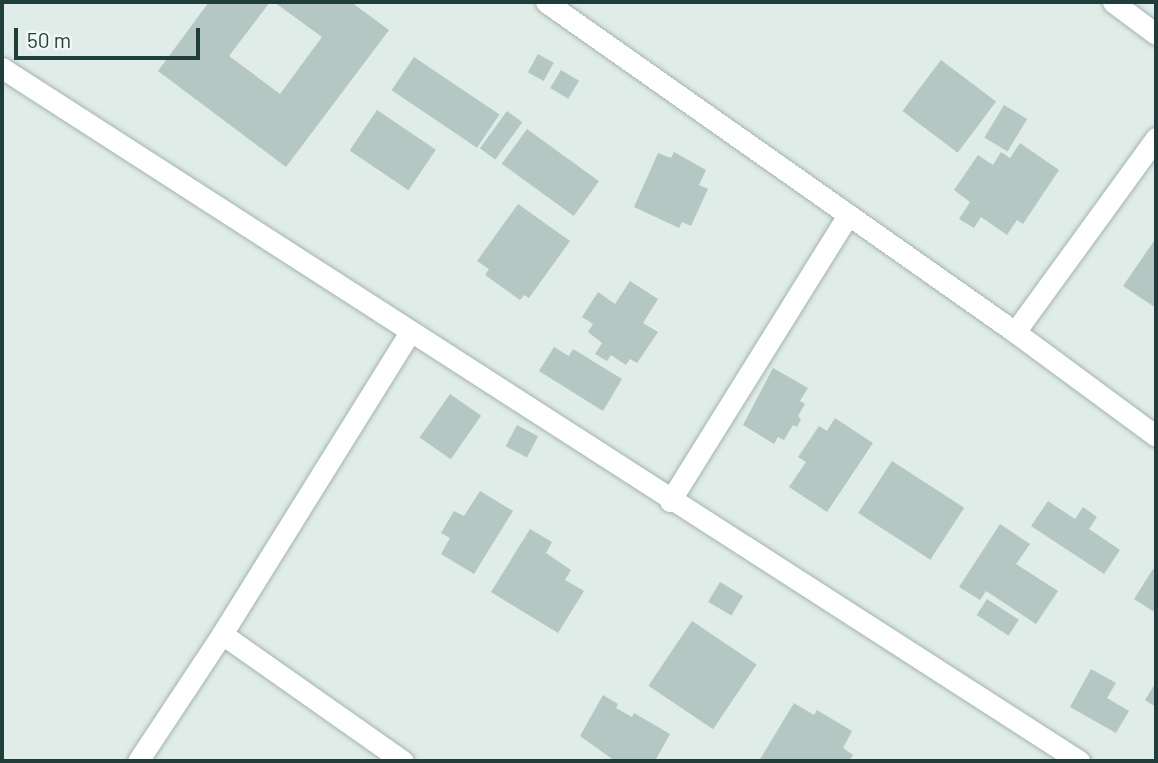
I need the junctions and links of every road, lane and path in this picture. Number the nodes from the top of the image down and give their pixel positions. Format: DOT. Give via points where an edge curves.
graph roads {
  1 [pos="546,2"];
  2 [pos="1113,2"];
  3 [pos="1156,34"];
  4 [pos="2,68"];
  5 [pos="1156,138"];
  6 [pos="848,215"];
  7 [pos="410,332"];
  8 [pos="1015,332"];
  9 [pos="1156,436"];
  10 [pos="670,501"];
  11 [pos="222,635"];
  12 [pos="138,761"];
  13 [pos="402,761"];
  14 [pos="1079,761"];
  1 -- 6 [label="street"];
  2 -- 3 [label="street"];
  4 -- 7 [label="street"];
  5 -- 8 [label="street"];
  6 -- 8 [label="street"];
  6 -- 10 [label="street"];
  7 -- 10 [label="street"];
  7 -- 11 [label="street"];
  8 -- 9 [label="street"];
  10 -- 14 [label="street"];
  11 -- 12 [label="street"];
  11 -- 13 [label="street"];
}
